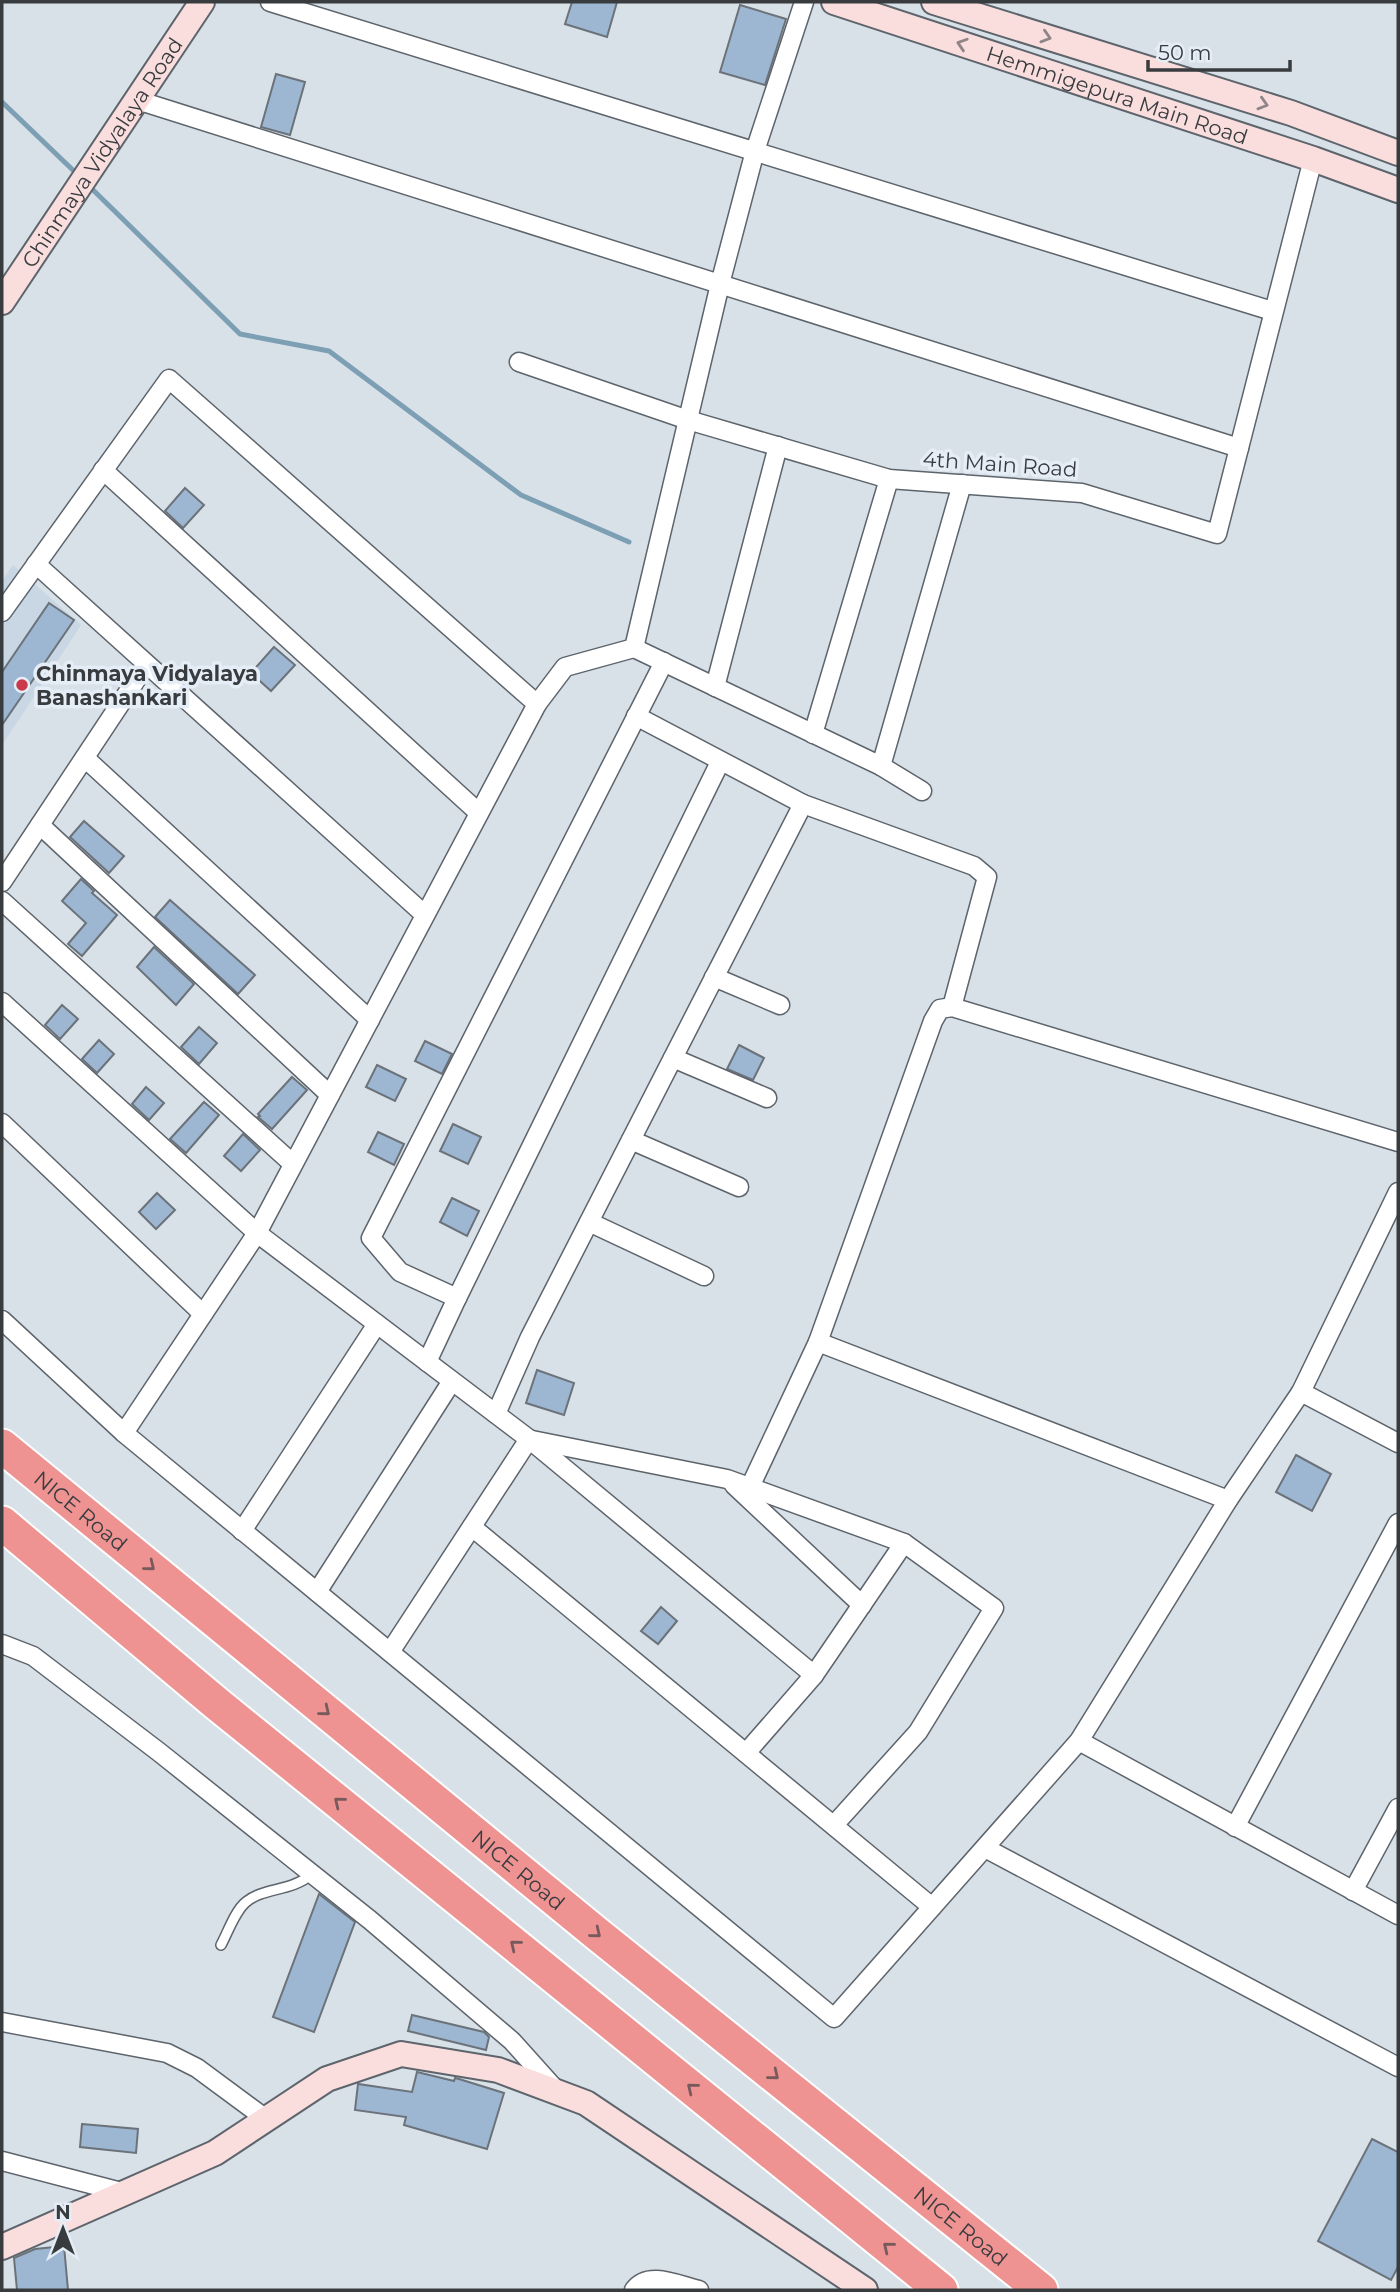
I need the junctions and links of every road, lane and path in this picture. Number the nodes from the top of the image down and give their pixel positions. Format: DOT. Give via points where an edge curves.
graph roads {
  1 [pos="202,2"];
  2 [pos="270,2"];
  3 [pos="804,2"];
  4 [pos="834,2"];
  5 [pos="934,2"];
  6 [pos="137,100"];
  7 [pos="755,151"];
  8 [pos="1398,153"];
  9 [pos="1313,159"];
  10 [pos="1398,190"];
  11 [pos="720,284"];
  12 [pos="2,302"];
  13 [pos="1272,311"];
  14 [pos="519,362"];
  15 [pos="688,419"];
  16 [pos="778,446"];
  17 [pos="1239,448"];
  18 [pos="103,470"];
  19 [pos="889,479"];
  20 [pos="962,484"];
  21 [pos="36,564"];
  22 [pos="2,612"];
  23 [pos="634,648"];
  24 [pos="664,662"];
  25 [pos="146,665"];
  26 [pos="715,687"];
  27 [pos="537,704"];
  28 [pos="636,716"];
  29 [pos="813,734"];
  30 [pos="85,758"];
  31 [pos="720,762"];
  32 [pos="881,766"];
  33 [pos="922,791"];
  34 [pos="803,804"];
  35 [pos="479,813"];
  36 [pos="40,825"];
  37 [pos="2,883"];
  38 [pos="2,901"];
  39 [pos="425,915"];
  40 [pos="714,978"];
  41 [pos="2,1002"];
  42 [pos="780,1005"];
  43 [pos="952,1007"];
  44 [pos="370,1020"];
  45 [pos="673,1058"];
  46 [pos="330,1095"];
  47 [pos="767,1098"];
  48 [pos="2,1123"];
  49 [pos="631,1140"];
  50 [pos="1398,1143"];
  51 [pos="293,1164"];
  52 [pos="739,1187"];
  53 [pos="1398,1192"];
  54 [pos="589,1222"];
  55 [pos="257,1233"];
  56 [pos="704,1276"];
  57 [pos="457,1298"];
  58 [pos="203,1314"];
  59 [pos="2,1320"];
  60 [pos="377,1324"];
  61 [pos="818,1342"];
  62 [pos="427,1362"];
  63 [pos="452,1381"];
  64 [pos="1301,1392"];
  65 [pos="496,1415"];
  66 [pos="124,1433"];
  67 [pos="529,1439"];
  68 [pos="1398,1443"];
  69 [pos="2,1446"];
  70 [pos="727,1479"];
  71 [pos="750,1487"];
  72 [pos="1228,1500"];
  73 [pos="2,1523"];
  74 [pos="1398,1523"];
  75 [pos="472,1527"];
  76 [pos="242,1531"];
  77 [pos="904,1543"];
  78 [pos="317,1592"];
  79 [pos="862,1605"];
  80 [pos="2,1644"];
  81 [pos="390,1653"];
  82 [pos="814,1675"];
  83 [pos="1079,1741"];
  84 [pos="746,1753"];
  85 [pos="1398,1808"];
  86 [pos="834,1825"];
  87 [pos="1235,1827"];
  88 [pos="985,1848"];
  89 [pos="312,1874"];
  90 [pos="1353,1891"];
  91 [pos="932,1907"];
  92 [pos="1398,1915"];
  93 [pos="222,1945"];
  94 [pos="2,2022"];
  95 [pos="1398,2067"];
  96 [pos="558,2093"];
  97 [pos="266,2119"];
  98 [pos="2,2161"];
  99 [pos="125,2193"];
  100 [pos="2,2247"];
  101 [pos="862,2289"];
  102 [pos="634,2290"];
  103 [pos="699,2290"];
  104 [pos="941,2290"];
  105 [pos="1041,2290"];
  1 -- 6 [label="street, Chinmaya Vidyalaya Road"];
  2 -- 7 [label="street"];
  3 -- 7 [label="street"];
  9 -- 4 [label="street, Hemmigepura Main Road, one-way"];
  5 -- 8 [label="street, Hemmigepura Main Road, one-way" via="1291,113"];
  6 -- 11 [label="street"];
  6 -- 12 [label="street, Chinmaya Vidyalaya Road"];
  7 -- 11 [label="street"];
  7 -- 13 [label="street"];
  9 -- 10 [label="street, Hemmigepura Main Road"];
  9 -- 13 [label="street, 4th Main Road"];
  11 -- 15 [label="street"];
  11 -- 17 [label="street"];
  13 -- 17 [label="street, 4th Main Road"];
  14 -- 15 [label="street, 4th Main Road"];
  15 -- 16 [label="street, 4th Main Road"];
  15 -- 23 [label="street"];
  16 -- 19 [label="street, 4th Main Road"];
  16 -- 26 [label="street"];
  17 -- 20 [label="street, 4th Main Road" via="1217,534 1082,493"];
  18 -- 21 [label="street"];
  18 -- 27 [label="street" via="169,379"];
  18 -- 35 [label="street"];
  19 -- 20 [label="street, 4th Main Road"];
  19 -- 29 [label="street"];
  20 -- 32 [label="street"];
  21 -- 22 [label="street"];
  21 -- 25 [label="street"];
  23 -- 24 [label="street"];
  23 -- 27 [label="street" via="565,667"];
  24 -- 26 [label="street"];
  24 -- 28 [label="street"];
  25 -- 30 [label="street"];
  25 -- 39 [label="street"];
  26 -- 29 [label="street"];
  27 -- 35 [label="street"];
  28 -- 31 [label="street"];
  28 -- 57 [label="street" via="371,1238 400,1272"];
  29 -- 32 [label="street"];
  30 -- 36 [label="street"];
  30 -- 44 [label="street"];
  31 -- 34 [label="street"];
  31 -- 57 [label="street"];
  32 -- 33 [label="street"];
  34 -- 40 [label="street"];
  34 -- 43 [label="street" via="974,866 987,877"];
  35 -- 39 [label="street"];
  36 -- 37 [label="street"];
  36 -- 46 [label="street"];
  38 -- 51 [label="street"];
  39 -- 44 [label="street"];
  40 -- 42 [label="street"];
  40 -- 45 [label="street"];
  41 -- 55 [label="street"];
  43 -- 50 [label="street"];
  43 -- 61 [label="street" via="940,1009 933,1021"];
  44 -- 46 [label="street"];
  45 -- 47 [label="street"];
  45 -- 49 [label="street"];
  46 -- 51 [label="street"];
  48 -- 58 [label="street"];
  49 -- 52 [label="street"];
  49 -- 54 [label="street"];
  51 -- 55 [label="street"];
  53 -- 64 [label="street"];
  54 -- 56 [label="street"];
  54 -- 65 [label="street"];
  55 -- 58 [label="street"];
  55 -- 60 [label="street"];
  57 -- 62 [label="street"];
  58 -- 66 [label="street"];
  59 -- 66 [label="street"];
  60 -- 62 [label="street"];
  60 -- 76 [label="street"];
  61 -- 71 [label="street"];
  61 -- 72 [label="street"];
  62 -- 63 [label="street"];
  63 -- 65 [label="street"];
  63 -- 78 [label="street"];
  64 -- 68 [label="street"];
  64 -- 72 [label="street"];
  65 -- 67 [label="street"];
  66 -- 76 [label="street"];
  67 -- 70 [label="street"];
  67 -- 75 [label="street"];
  67 -- 82 [label="street"];
  69 -- 105 [label="highway, NICE Road, one-way"];
  70 -- 71 [label="street"];
  70 -- 79 [label="street"];
  71 -- 77 [label="street"];
  72 -- 83 [label="street"];
  104 -- 73 [label="highway, one-way"];
  74 -- 87 [label="street"];
  75 -- 81 [label="street"];
  75 -- 84 [label="street"];
  76 -- 78 [label="street"];
  77 -- 79 [label="street"];
  77 -- 86 [label="street" via="993,1608 918,1732"];
  78 -- 81 [label="street"];
  79 -- 82 [label="street"];
  80 -- 89 [label="street" via="33,1656"];
  81 -- 91 [label="street" via="834,2018"];
  82 -- 84 [label="street"];
  83 -- 87 [label="street"];
  83 -- 88 [label="street"];
  84 -- 86 [label="street"];
  85 -- 90 [label="street"];
  86 -- 91 [label="street"];
  87 -- 90 [label="street"];
  88 -- 91 [label="street"];
  88 -- 95 [label="street"];
  89 -- 93 [label="lane" via="297,1885 243,1904"];
  89 -- 96 [label="street" via="512,2041"];
  90 -- 92 [label="street"];
  94 -- 97 [label="street" via="167,2053 197,2068"];
  96 -- 97 [label="street" via="498,2070 401,2054 327,2079"];
  96 -- 101 [label="street" via="586,2104"];
  97 -- 99 [label="street" via="215,2153"];
  98 -- 99 [label="street"];
  99 -- 100 [label="street"];
  102 -- 103 [label="street" via="650,2279"];
}
